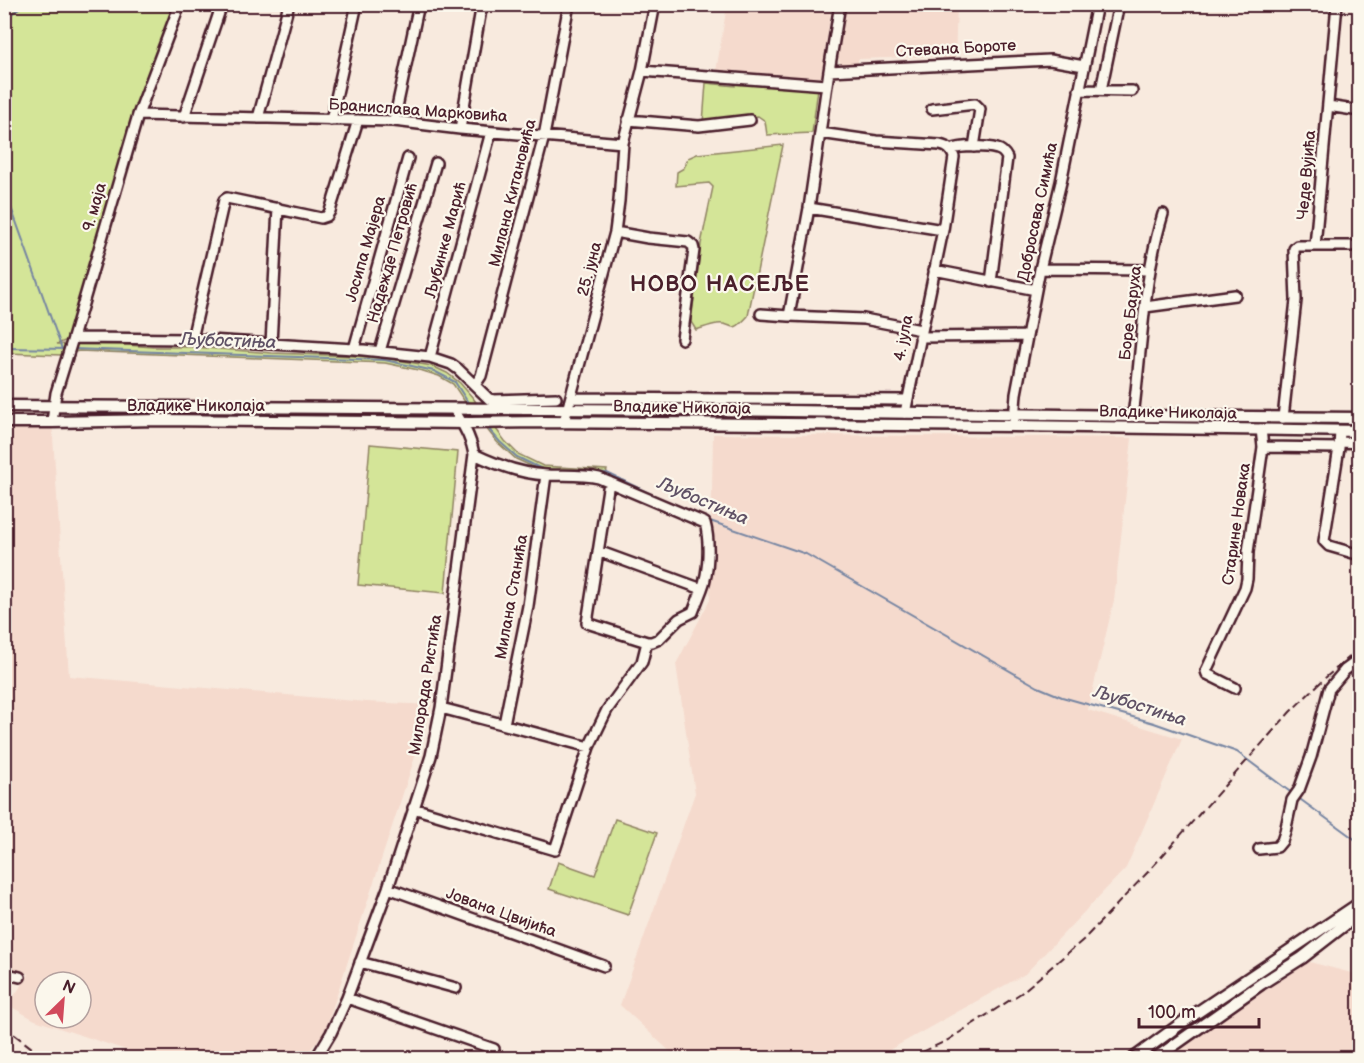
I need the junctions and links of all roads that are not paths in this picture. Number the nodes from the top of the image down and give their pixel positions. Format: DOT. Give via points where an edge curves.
graph roads {
  1 [pos="180,4"];
  2 [pos="222,4"];
  3 [pos="289,4"];
  4 [pos="357,4"];
  5 [pos="418,4"];
  6 [pos="482,4"];
  7 [pos="569,4"];
  8 [pos="655,4"];
  9 [pos="840,4"];
  10 [pos="1097,4"];
  11 [pos="1119,4"];
  12 [pos="1337,4"];
  13 [pos="1084,66"];
  14 [pos="829,70"];
  15 [pos="642,71"];
  16 [pos="826,86"];
  17 [pos="1079,90"];
  18 [pos="1101,90"];
  19 [pos="1132,91"];
  20 [pos="1328,106"];
  21 [pos="932,109"];
  22 [pos="1359,111"];
  23 [pos="138,115"];
  24 [pos="184,117"];
  25 [pos="258,118"];
  26 [pos="331,120"];
  27 [pos="358,120"];
  28 [pos="628,120"];
  29 [pos="750,120"];
  30 [pos="394,121"];
  31 [pos="460,129"];
  32 [pos="491,132"];
  33 [pos="820,133"];
  34 [pos="544,136"];
  35 [pos="623,143"];
  36 [pos="974,147"];
  37 [pos="952,150"];
  38 [pos="408,158"];
  39 [pos="436,163"];
  40 [pos="278,208"];
  41 [pos="809,208"];
  42 [pos="1163,214"];
  43 [pos="943,230"];
  44 [pos="615,232"];
  45 [pos="1316,246"];
  46 [pos="1351,246"];
  47 [pos="1040,269"];
  48 [pos="934,270"];
  49 [pos="1150,270"];
  50 [pos="991,282"];
  51 [pos="1036,290"];
  52 [pos="1235,295"];
  53 [pos="1146,307"];
  54 [pos="761,314"];
  55 [pos="789,316"];
  56 [pos="921,333"];
  57 [pos="1027,336"];
  58 [pos="73,339"];
  59 [pos="192,339"];
  60 [pos="682,339"];
  61 [pos="271,344"];
  62 [pos="354,349"];
  63 [pos="380,351"];
  64 [pos="430,357"];
  65 [pos="475,385"];
  66 [pos="556,398"];
  67 [pos="571,398"];
  68 [pos="907,400"];
  69 [pos="4,406"];
  70 [pos="54,406"];
  71 [pos="460,409"];
  72 [pos="568,410"];
  73 [pos="905,413"];
  74 [pos="1014,414"];
  75 [pos="1133,416"];
  76 [pos="1283,418"];
  77 [pos="1359,418"];
  78 [pos="4,422"];
  79 [pos="52,422"];
  80 [pos="564,422"];
  81 [pos="466,423"];
  82 [pos="1014,426"];
  83 [pos="1261,429"];
  84 [pos="1340,431"];
  85 [pos="1359,431"];
  86 [pos="1359,443"];
  87 [pos="1339,445"];
  88 [pos="1263,447"];
  89 [pos="474,454"];
  90 [pos="546,475"];
  91 [pos="609,482"];
  92 [pos="598,551"];
  93 [pos="1359,555"];
  94 [pos="702,589"];
  95 [pos="647,642"];
  96 [pos="1359,659"];
  97 [pos="1235,688"];
  98 [pos="441,708"];
  99 [pos="504,724"];
  100 [pos="589,747"];
  101 [pos="413,808"];
  102 [pos="1259,849"];
  103 [pos="388,888"];
  104 [pos="1359,903"];
  105 [pos="1359,914"];
  106 [pos="360,962"];
  107 [pos="604,966"];
  108 [pos="4,973"];
  109 [pos="20,977"];
  110 [pos="456,988"];
  111 [pos="347,998"];
  112 [pos="494,1049"];
  113 [pos="316,1059"];
  114 [pos="1134,1059"];
  115 [pos="1156,1059"];
  1 -- 23 [label="street, 9. маја"];
  2 -- 24 [label="street"];
  3 -- 25 [label="street"];
  4 -- 26 [label="street"];
  5 -- 30 [label="street"];
  6 -- 31 [label="street"];
  7 -- 34 [label="street, Милана Китановића"];
  8 -- 15 [label="street, 25. јуна"];
  9 -- 14 [label="street"];
  10 -- 13 [label="street, Добросава Симића"];
  11 -- 18 [label="street"];
  12 -- 20 [label="street, Чеде Вујића"];
  13 -- 14 [label="street, Стевана Бороте" via="1050,60"];
  13 -- 17 [label="street, Добросава Симића"];
  14 -- 16 [label="street"];
  15 -- 16 [label="street"];
  15 -- 28 [label="street, 25. јуна"];
  16 -- 33 [label="street"];
  17 -- 18 [label="street"];
  17 -- 47 [label="street, Добросава Симића"];
  18 -- 19 [label="street"];
  20 -- 22 [label="street"];
  20 -- 45 [label="street, Чеде Вујића"];
  21 -- 36 [label="street" via="978,106"];
  23 -- 24 [label="street, Бранислава Марковића"];
  23 -- 58 [label="street, 9. маја"];
  24 -- 25 [label="street, Бранислава Марковића"];
  25 -- 26 [label="street, Бранислава Марковића"];
  26 -- 27 [label="street, Бранислава Марковића"];
  27 -- 30 [label="street, Бранислава Марковића"];
  27 -- 40 [label="street" via="327,216"];
  28 -- 29 [label="street" via="699,126"];
  28 -- 35 [label="street, 25. јуна"];
  30 -- 31 [label="street, Бранислава Марковића"];
  31 -- 32 [label="street, Бранислава Марковића"];
  32 -- 34 [label="street, Бранислава Марковића"];
  32 -- 64 [label="street, Љубинке Марић"];
  33 -- 37 [label="street" via="940,145"];
  33 -- 41 [label="street"];
  34 -- 35 [label="street, Бранислава Марковића"];
  34 -- 65 [label="street, Милана Китановића" via="481,375"];
  35 -- 44 [label="street, 25. јуна"];
  36 -- 37 [label="street"];
  36 -- 50 [label="street" via="997,148 1007,158"];
  37 -- 43 [label="street, 4. јула" via="954,163"];
  38 -- 62 [label="street, Јосипа Мајера"];
  39 -- 63 [label="street, Надежде Петровић"];
  40 -- 59 [label="street" via="227,198 224,202"];
  40 -- 61 [label="street"];
  41 -- 43 [label="street"];
  41 -- 55 [label="street"];
  42 -- 49 [label="street, Боре Баруха"];
  43 -- 48 [label="street, 4. јула"];
  44 -- 60 [label="street" via="693,246"];
  44 -- 67 [label="street, 25. јуна"];
  45 -- 46 [label="street"];
  45 -- 76 [label="street" via="1294,249 1296,300"];
  47 -- 49 [label="street"];
  47 -- 51 [label="street, Добросава Симића"];
  48 -- 50 [label="street"];
  48 -- 56 [label="street, 4. јула"];
  49 -- 53 [label="street, Боре Баруха"];
  50 -- 51 [label="street"];
  51 -- 57 [label="street, Добросава Симића"];
  52 -- 53 [label="street"];
  53 -- 75 [label="street, Боре Баруха"];
  54 -- 55 [label="street"];
  55 -- 56 [label="street" via="864,319"];
  56 -- 57 [label="street"];
  56 -- 68 [label="street, 4. јула"];
  57 -- 74 [label="street, Добросава Симића"];
  58 -- 59 [label="street"];
  58 -- 70 [label="street, 9. маја"];
  59 -- 61 [label="street"];
  61 -- 62 [label="street"];
  62 -- 63 [label="street"];
  63 -- 64 [label="street"];
  64 -- 65 [label="street" via="451,364"];
  65 -- 66 [label="street" via="484,396 494,400"];
  67 -- 68 [label="street"];
  67 -- 72 [label="street, 25. јуна"];
  68 -- 73 [label="street, 4. јула"];
  69 -- 70 [label="main road, Владике Николаја"];
  70 -- 71 [label="main road, Владике Николаја"];
  70 -- 79 [label="street, 9. маја"];
  71 -- 72 [label="main road, Владике Николаја"];
  71 -- 81 [label="street, Милорада Ристића"];
  72 -- 73 [label="main road, Владике Николаја"];
  72 -- 80 [label="street, 25. јуна"];
  73 -- 74 [label="main road, Владике Николаја"];
  74 -- 75 [label="main road, Владике Николаја"];
  74 -- 82 [label="street, Добросава Симића"];
  75 -- 76 [label="main road, Владике Николаја"];
  76 -- 77 [label="main road, Владике Николаја"];
  78 -- 79 [label="main road, Владике Николаја"];
  79 -- 81 [label="main road, Владике Николаја"];
  80 -- 81 [label="main road, Владике Николаја"];
  80 -- 82 [label="main road, Владике Николаја"];
  81 -- 89 [label="street, Милорада Ристића"];
  82 -- 83 [label="main road, Владике Николаја"];
  83 -- 84 [label="main road, Владике Николаја"];
  83 -- 88 [label="street, Старине Новака"];
  84 -- 85 [label="main road, Владике Николаја"];
  84 -- 87 [label="street"];
  86 -- 87 [label="street, Старине Новака"];
  87 -- 88 [label="street, Старине Новака"];
  87 -- 93 [label="street" via="1324,541"];
  88 -- 97 [label="street, Старине Новака" via="1245,588 1206,671"];
  89 -- 90 [label="street" via="515,470"];
  89 -- 98 [label="street, Милорада Ристића"];
  90 -- 91 [label="street" via="589,476"];
  90 -- 99 [label="street, Милана Станића" via="528,606"];
  91 -- 92 [label="street"];
  91 -- 94 [label="street" via="705,523 708,538"];
  92 -- 94 [label="street"];
  92 -- 95 [label="street" via="587,623"];
  94 -- 95 [label="street" via="693,612 659,639"];
  95 -- 100 [label="street" via="642,662 607,710"];
  96 -- 102 [label="street" via="1329,689 1311,757 1292,800 1280,845"];
  98 -- 99 [label="street"];
  98 -- 101 [label="street, Милорада Ристића" via="431,756"];
  99 -- 100 [label="street"];
  100 -- 101 [label="street" via="555,850"];
  101 -- 103 [label="street, Милорада Ристића"];
  103 -- 106 [label="street, Милорада Ристића"];
  103 -- 107 [label="street, Јована Цвијића"];
  104 -- 114 [label="main road"];
  105 -- 115 [label="main road"];
  106 -- 110 [label="street"];
  106 -- 111 [label="street, Милорада Ристића"];
  108 -- 109 [label="street"];
  111 -- 112 [label="street"];
  111 -- 113 [label="street, Милорада Ристића"];
}
